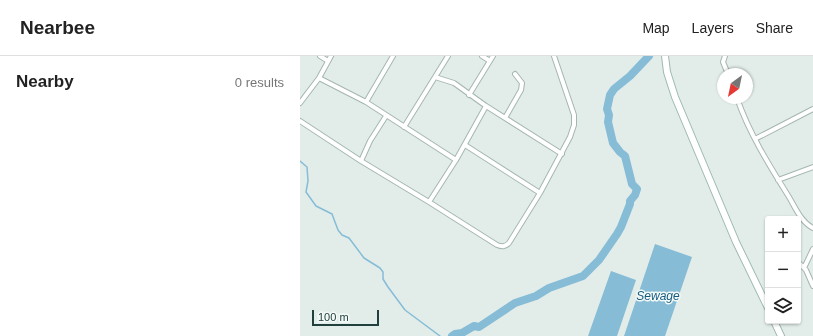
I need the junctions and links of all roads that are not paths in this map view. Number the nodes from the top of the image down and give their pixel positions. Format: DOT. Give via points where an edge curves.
graph roads {
  1 [pos="320,56"];
  2 [pos="331,56"];
  3 [pos="394,56"];
  4 [pos="448,56"];
  5 [pos="482,56"];
  6 [pos="493,56"];
  7 [pos="554,56"];
  8 [pos="664,56"];
  9 [pos="725,56"];
  10 [pos="328,61"];
  11 [pos="490,61"];
  12 [pos="726,68"];
  13 [pos="515,74"];
  14 [pos="435,77"];
  15 [pos="319,78"];
  16 [pos="469,95"];
  17 [pos="366,102"];
  18 [pos="300,103"];
  19 [pos="739,104"];
  20 [pos="486,106"];
  21 [pos="813,109"];
  22 [pos="386,116"];
  23 [pos="505,118"];
  24 [pos="300,121"];
  25 [pos="404,127"];
  26 [pos="755,139"];
  27 [pos="465,145"];
  28 [pos="562,154"];
  29 [pos="361,160"];
  30 [pos="456,160"];
  31 [pos="813,167"];
  32 [pos="778,180"];
  33 [pos="540,193"];
  34 [pos="429,202"];
  35 [pos="813,228"];
  36 [pos="813,249"];
  37 [pos="801,265"];
  38 [pos="804,268"];
  39 [pos="813,286"];
  40 [pos="765,302"];
  41 [pos="775,324"];
  42 [pos="781,336"];
  1 -- 10 [label="street"];
  2 -- 10 [label="street"];
  3 -- 17 [label="street"];
  4 -- 14 [label="street"];
  5 -- 11 [label="street"];
  6 -- 11 [label="street"];
  7 -- 28 [label="street" via="574,120 573,130"];
  8 -- 40 [label="street" via="675,97 736,242"];
  9 -- 12 [label="street" via="723,62"];
  10 -- 15 [label="street"];
  11 -- 16 [label="street"];
  13 -- 23 [label="street" via="522,83 521,90"];
  14 -- 16 [label="street" via="454,83"];
  14 -- 25 [label="street"];
  15 -- 17 [label="street"];
  15 -- 18 [label="street"];
  16 -- 20 [label="street"];
  17 -- 22 [label="street"];
  19 -- 26 [label="street"];
  20 -- 23 [label="street"];
  20 -- 27 [label="street"];
  21 -- 26 [label="street"];
  22 -- 25 [label="street"];
  22 -- 29 [label="street"];
  23 -- 28 [label="street"];
  24 -- 29 [label="street"];
  25 -- 30 [label="street"];
  26 -- 32 [label="street"];
  27 -- 30 [label="street"];
  27 -- 33 [label="street"];
  28 -- 33 [label="street"];
  29 -- 34 [label="street"];
  30 -- 34 [label="street"];
  31 -- 32 [label="street"];
  32 -- 35 [label="street" via="803,220"];
  33 -- 34 [label="street" via="509,243 502,247"];
  36 -- 38 [label="street"];
  37 -- 38 [label="street"];
  38 -- 39 [label="street"];
  41 -- 42 [label="street"];
}
